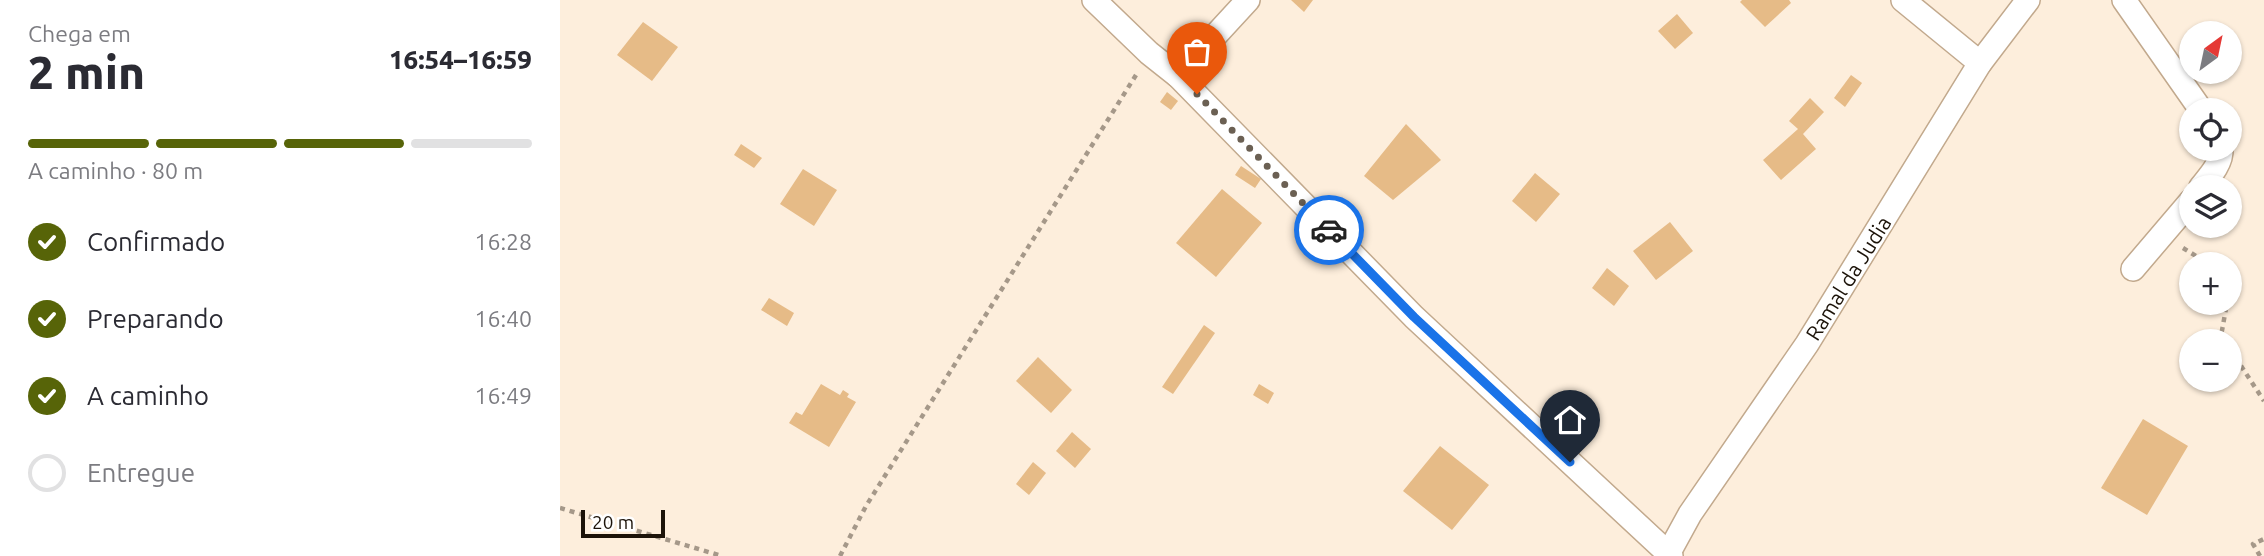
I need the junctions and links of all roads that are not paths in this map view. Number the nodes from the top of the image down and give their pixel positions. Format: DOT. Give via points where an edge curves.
graph roads {
  1 [pos="1094,0"];
  2 [pos="1248,0"];
  3 [pos="1903,0"];
  4 [pos="2028,0"];
  5 [pos="2124,0"];
  6 [pos="1980,64"];
  7 [pos="1178,76"];
  8 [pos="2193,98"];
  9 [pos="2179,215"];
  10 [pos="2133,269"];
  11 [pos="1669,555"];
  1 -- 7 [label="street"];
  2 -- 7 [label="street"];
  3 -- 6 [label="street"];
  4 -- 6 [label="street, Ramal da Judia"];
  5 -- 8 [label="street"];
  6 -- 11 [label="street, Ramal da Judia" via="1807,344 1690,514"];
  7 -- 11 [label="street" via="1414,317"];
  9 -- 10 [label="street"];
}
